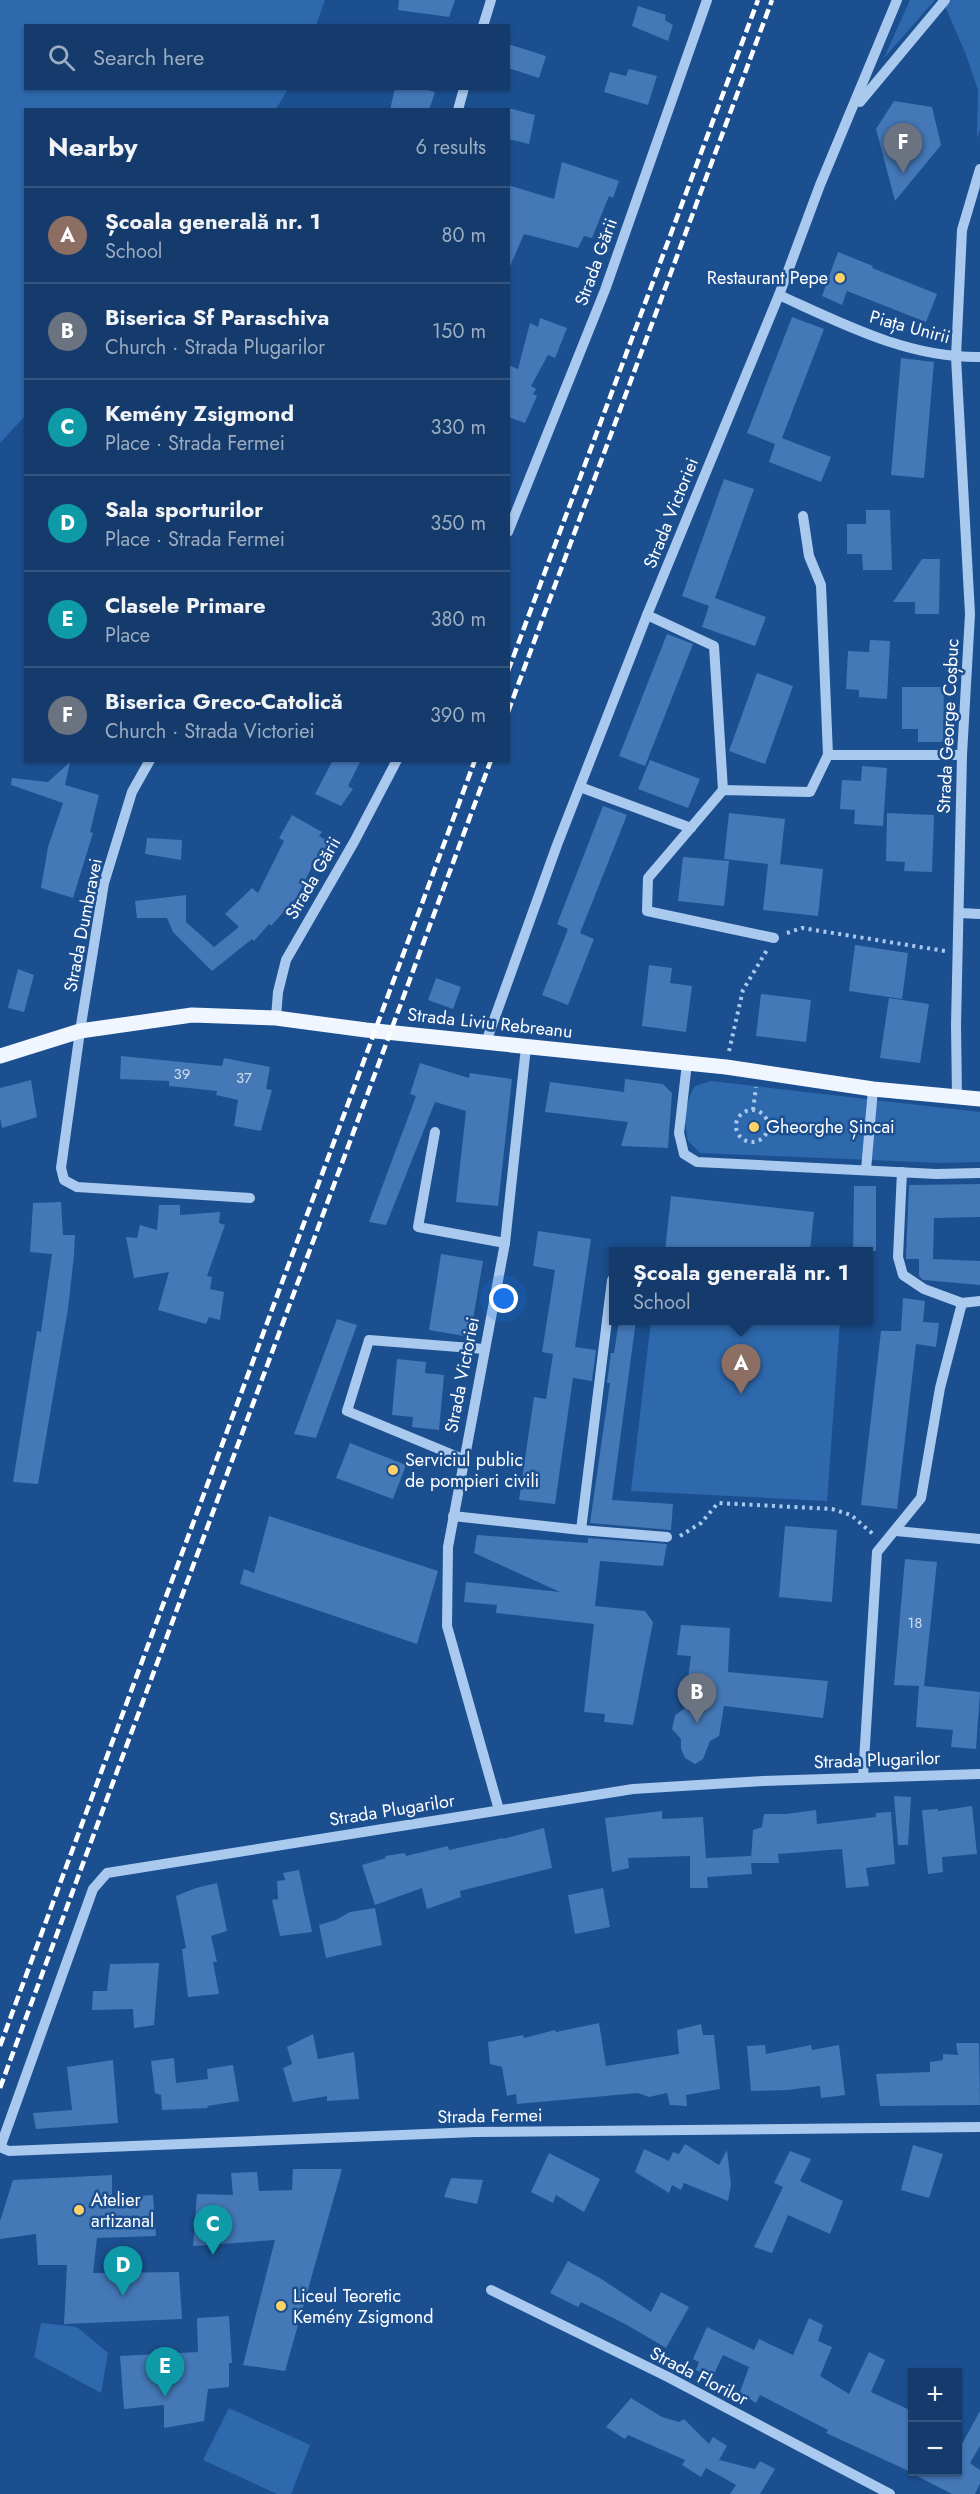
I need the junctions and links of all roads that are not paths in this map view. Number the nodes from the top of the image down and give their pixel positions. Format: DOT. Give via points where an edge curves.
graph roads {
  1 [pos="490,0"];
  2 [pos="707,0"];
  3 [pos="897,0"];
  4 [pos="945,0"];
  5 [pos="484,24"];
  6 [pos="463,90"];
  7 [pos="459,108"];
  8 [pos="854,109"];
  9 [pos="980,169"];
  10 [pos="779,295"];
  11 [pos="956,357"];
  12 [pos="980,357"];
  13 [pos="803,516"];
  14 [pos="510,527"];
  15 [pos="975,613"];
  16 [pos="647,615"];
  17 [pos="828,755"];
  18 [pos="962,755"];
  19 [pos="149,762"];
  20 [pos="396,762"];
  21 [pos="580,787"];
  22 [pos="723,790"];
  23 [pos="691,828"];
  24 [pos="959,913"];
  25 [pos="980,914"];
  26 [pos="774,938"];
  27 [pos="276,1018"];
  28 [pos="80,1031"];
  29 [pos="486,1042"];
  30 [pos="526,1047"];
  31 [pos="0,1056"];
  32 [pos="687,1063"];
  33 [pos="873,1089"];
  34 [pos="957,1096"];
  35 [pos="980,1099"];
  36 [pos="435,1132"];
  37 [pos="866,1170"];
  38 [pos="902,1172"];
  39 [pos="980,1173"];
  40 [pos="250,1198"];
  41 [pos="505,1243"];
  42 [pos="980,1300"];
  43 [pos="962,1303"];
  44 [pos="609,1304"];
  45 [pos="484,1349"];
  46 [pos="463,1459"];
  47 [pos="453,1516"];
  48 [pos="581,1530"];
  49 [pos="896,1531"];
  50 [pos="667,1537"];
  51 [pos="980,1539"];
  52 [pos="980,1774"];
  53 [pos="863,1777"];
  54 [pos="499,1810"];
  55 [pos="980,2127"];
  56 [pos="2,2148"];
  57 [pos="491,2290"];
  58 [pos="890,2494"];
  1 -- 5 [label="street"];
  2 -- 14 [label="street, Strada Gării" via="605,290"];
  3 -- 8 [label="street, Strada Victoriei"];
  4 -- 8 [label="street"];
  6 -- 7 [label="street"];
  8 -- 10 [label="street, Strada Victoriei" via="820,184"];
  9 -- 11 [label="street, Piața Unirii" via="962,230"];
  10 -- 11 [label="street, Piața Unirii" via="877,339"];
  10 -- 16 [label="street, Strada Victoriei"];
  11 -- 12 [label="street"];
  11 -- 15 [label="street, Strada George Coșbuc"];
  13 -- 17 [label="street" via="809,556 820,585"];
  15 -- 18 [label="street, Strada George Coșbuc"];
  16 -- 21 [label="street, Strada Victoriei"];
  16 -- 22 [label="street" via="714,646"];
  17 -- 18 [label="street"];
  17 -- 22 [label="street" via="810,792"];
  18 -- 24 [label="street, Strada George Coșbuc"];
  19 -- 28 [label="street, Strada Dumbravei" via="132,792 104,883"];
  20 -- 27 [label="street, Strada Gării" via="285,960"];
  21 -- 23 [label="street"];
  21 -- 29 [label="street, Strada Victoriei"];
  22 -- 23 [label="street"];
  23 -- 26 [label="street" via="648,878 647,912"];
  24 -- 25 [label="street"];
  24 -- 34 [label="street, Strada George Coșbuc"];
  27 -- 28 [label="main road, Strada Liviu Rebreanu" via="192,1015"];
  27 -- 29 [label="main road, Strada Liviu Rebreanu"];
  28 -- 31 [label="main road, Strada Liviu Rebreanu"];
  28 -- 40 [label="street, Strada Dumbravei" via="61,1168 64,1180 77,1186"];
  29 -- 30 [label="main road, Strada Liviu Rebreanu"];
  30 -- 32 [label="main road, Strada Liviu Rebreanu"];
  30 -- 41 [label="street, Strada Victoriei"];
  32 -- 33 [label="main road, Strada Liviu Rebreanu"];
  32 -- 37 [label="street" via="679,1133 684,1154 697,1162"];
  33 -- 34 [label="main road, Strada Liviu Rebreanu"];
  33 -- 37 [label="street"];
  34 -- 35 [label="main road, Strada Liviu Rebreanu"];
  36 -- 41 [label="street" via="418,1227"];
  37 -- 38 [label="street"];
  38 -- 39 [label="street"];
  38 -- 43 [label="street" via="898,1257 903,1275 924,1289"];
  41 -- 45 [label="street, Strada Victoriei"];
  42 -- 43 [label="street"];
  43 -- 49 [label="street" via="940,1388 921,1498"];
  44 -- 48 [label="street"];
  45 -- 46 [label="street, Strada Victoriei"];
  45 -- 46 [label="street" via="369,1340 347,1411"];
  46 -- 47 [label="street, Strada Victoriei"];
  47 -- 48 [label="street"];
  47 -- 54 [label="street, Strada Victoriei" via="448,1547 447,1626"];
  48 -- 50 [label="street"];
  49 -- 51 [label="street"];
  49 -- 53 [label="street" via="877,1552"];
  52 -- 53 [label="street, Strada Plugarilor"];
  53 -- 54 [label="street, Strada Plugarilor" via="633,1789"];
  54 -- 56 [label="street, Strada Plugarilor" via="107,1873 93,1889"];
  55 -- 56 [label="street, Strada Fermei" via="474,2132 9,2151"];
  57 -- 58 [label="street, Strada Florilor" via="668,2377"];
}
